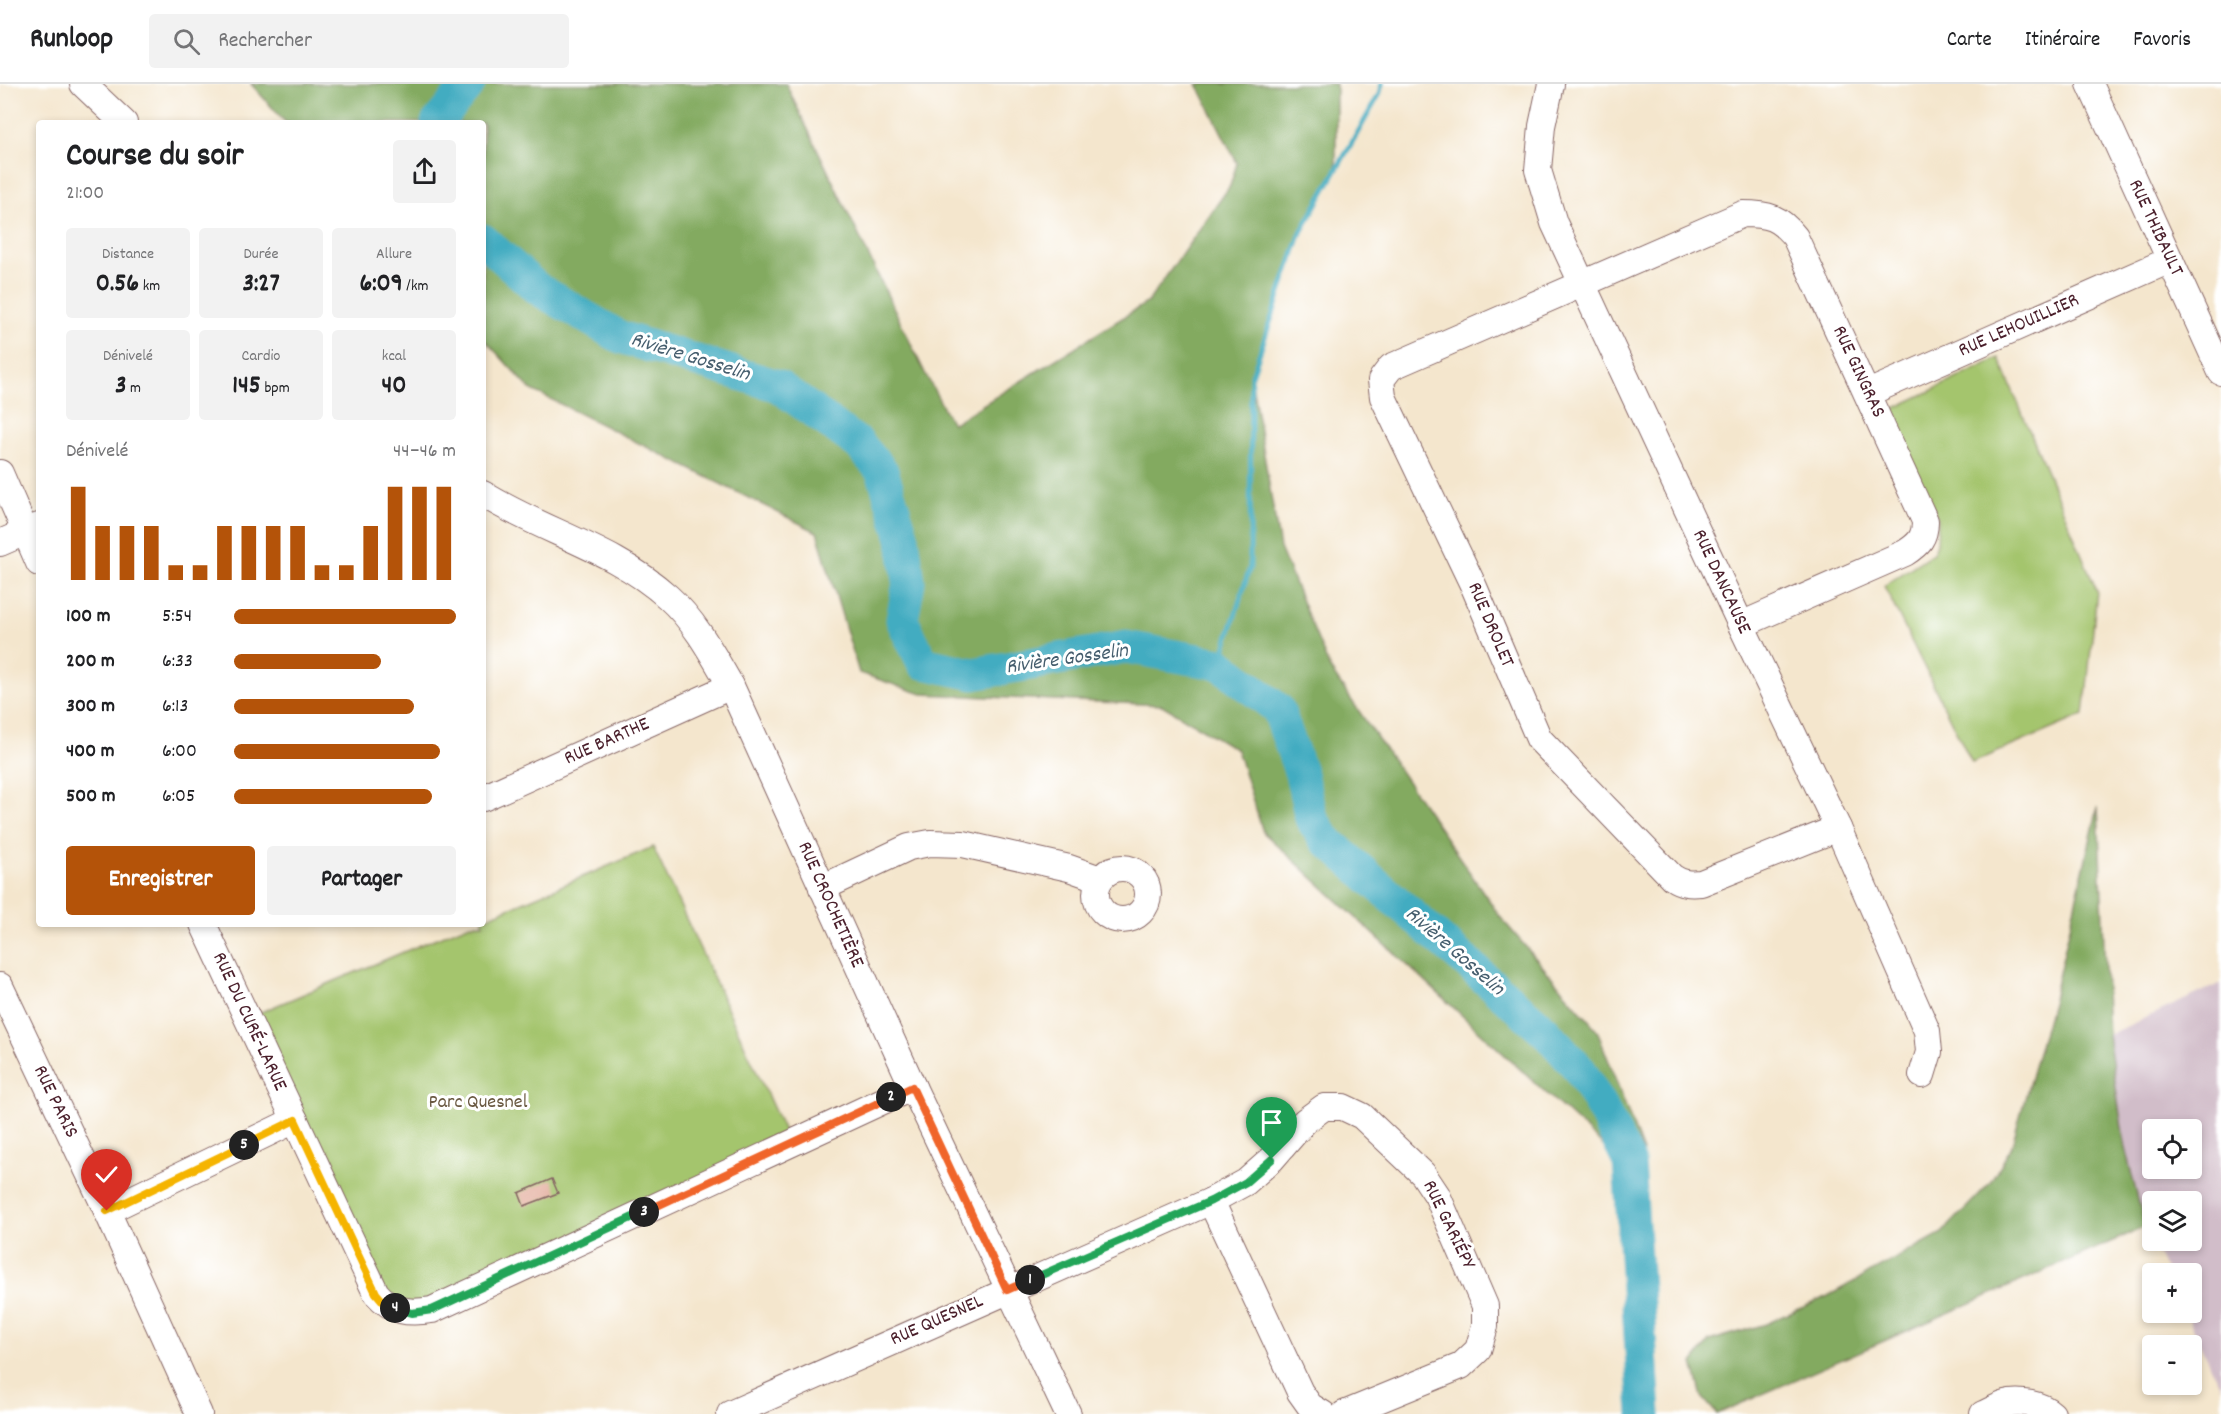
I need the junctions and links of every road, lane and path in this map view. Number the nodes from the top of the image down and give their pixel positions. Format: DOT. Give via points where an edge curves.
graph roads {
  1 [pos="83,84"];
  2 [pos="1551,84"];
  3 [pos="2090,84"];
  4 [pos="121,120"];
  5 [pos="2170,260"];
  6 [pos="1582,283"];
  7 [pos="2221,372"];
  8 [pos="1868,393"];
  9 [pos="0,473"];
  10 [pos="486,503"];
  11 [pos="32,529"];
  12 [pos="0,543"];
  13 [pos="36,548"];
  14 [pos="1741,625"];
  15 [pos="731,686"];
  16 [pos="486,797"];
  17 [pos="1838,828"];
  18 [pos="1100,879"];
  19 [pos="822,888"];
  20 [pos="205,927"];
  21 [pos="0,986"];
  22 [pos="1922,1075"];
  23 [pos="912,1087"];
  24 [pos="295,1120"];
  25 [pos="1211,1201"];
  26 [pos="107,1211"];
  27 [pos="1007,1290"];
  28 [pos="2049,1411"];
  29 [pos="199,1414"];
  30 [pos="730,1414"];
  31 [pos="1068,1414"];
  32 [pos="1323,1414"];
  33 [pos="1344,1414"];
  34 [pos="1983,1414"];
  1 -- 4 [label="street"];
  2 -- 6 [label="street, RUE DANCAUSE" via="1538,170 1554,224"];
  3 -- 5 [label="street, RUE THIBAULT"];
  5 -- 7 [label="street, RUE THIBAULT"];
  5 -- 8 [label="street, RUE LEHOUILLIER"];
  6 -- 8 [label="street, RUE GINGRAS" via="1743,214 1764,214 1784,223 1795,237"];
  6 -- 14 [label="street, RUE DANCAUSE"];
  6 -- 17 [label="street, RUE DROLET" via="1391,367 1382,380 1383,397 1474,587 1532,725 1539,739 1679,882 1701,883"];
  8 -- 14 [label="street, RUE GINGRAS" via="1925,521 1925,534 1905,553"];
  9 -- 11 [label="street"];
  10 -- 15 [label="street, RUE CROCHETIÈRE" via="597,549 638,573 669,597 693,625"];
  11 -- 12 [label="street"];
  11 -- 13 [label="street"];
  14 -- 17 [label="street, RUE DANCAUSE"];
  15 -- 16 [label="street, RUE BARTHE"];
  15 -- 19 [label="street, RUE CROCHETIÈRE"];
  17 -- 22 [label="street, RUE DANCAUSE" via="1927,1031 1929,1052"];
  18 -- 19 [label="street" via="963,844 930,843 909,847"];
  19 -- 23 [label="street, RUE CROCHETIÈRE"];
  20 -- 24 [label="street, RUE DU CURÉ-LARUE"];
  21 -- 26 [label="street, RUE PARIS"];
  23 -- 24 [label="street, RUE DU CURÉ-LARUE" via="432,1310 412,1313 387,1306 376,1293"];
  23 -- 27 [label="street, RUE CROCHETIÈRE"];
  24 -- 26 [label="street"];
  25 -- 27 [label="street, RUE QUESNEL"];
  25 -- 32 [label="street" via="1300,1392"];
  25 -- 33 [label="street, RUE GARIÉPY" via="1246,1182 1305,1121 1324,1107 1343,1107 1362,1116 1423,1174 1437,1195 1485,1306 1485,1326 1478,1350 1461,1366"];
  26 -- 29 [label="street, RUE PARIS"];
  27 -- 30 [label="street, RUE QUESNEL"];
  27 -- 31 [label="street, RUE CROCHETIÈRE"];
  28 -- 34 [label="street" via="2023,1403 2006,1403"];
}
